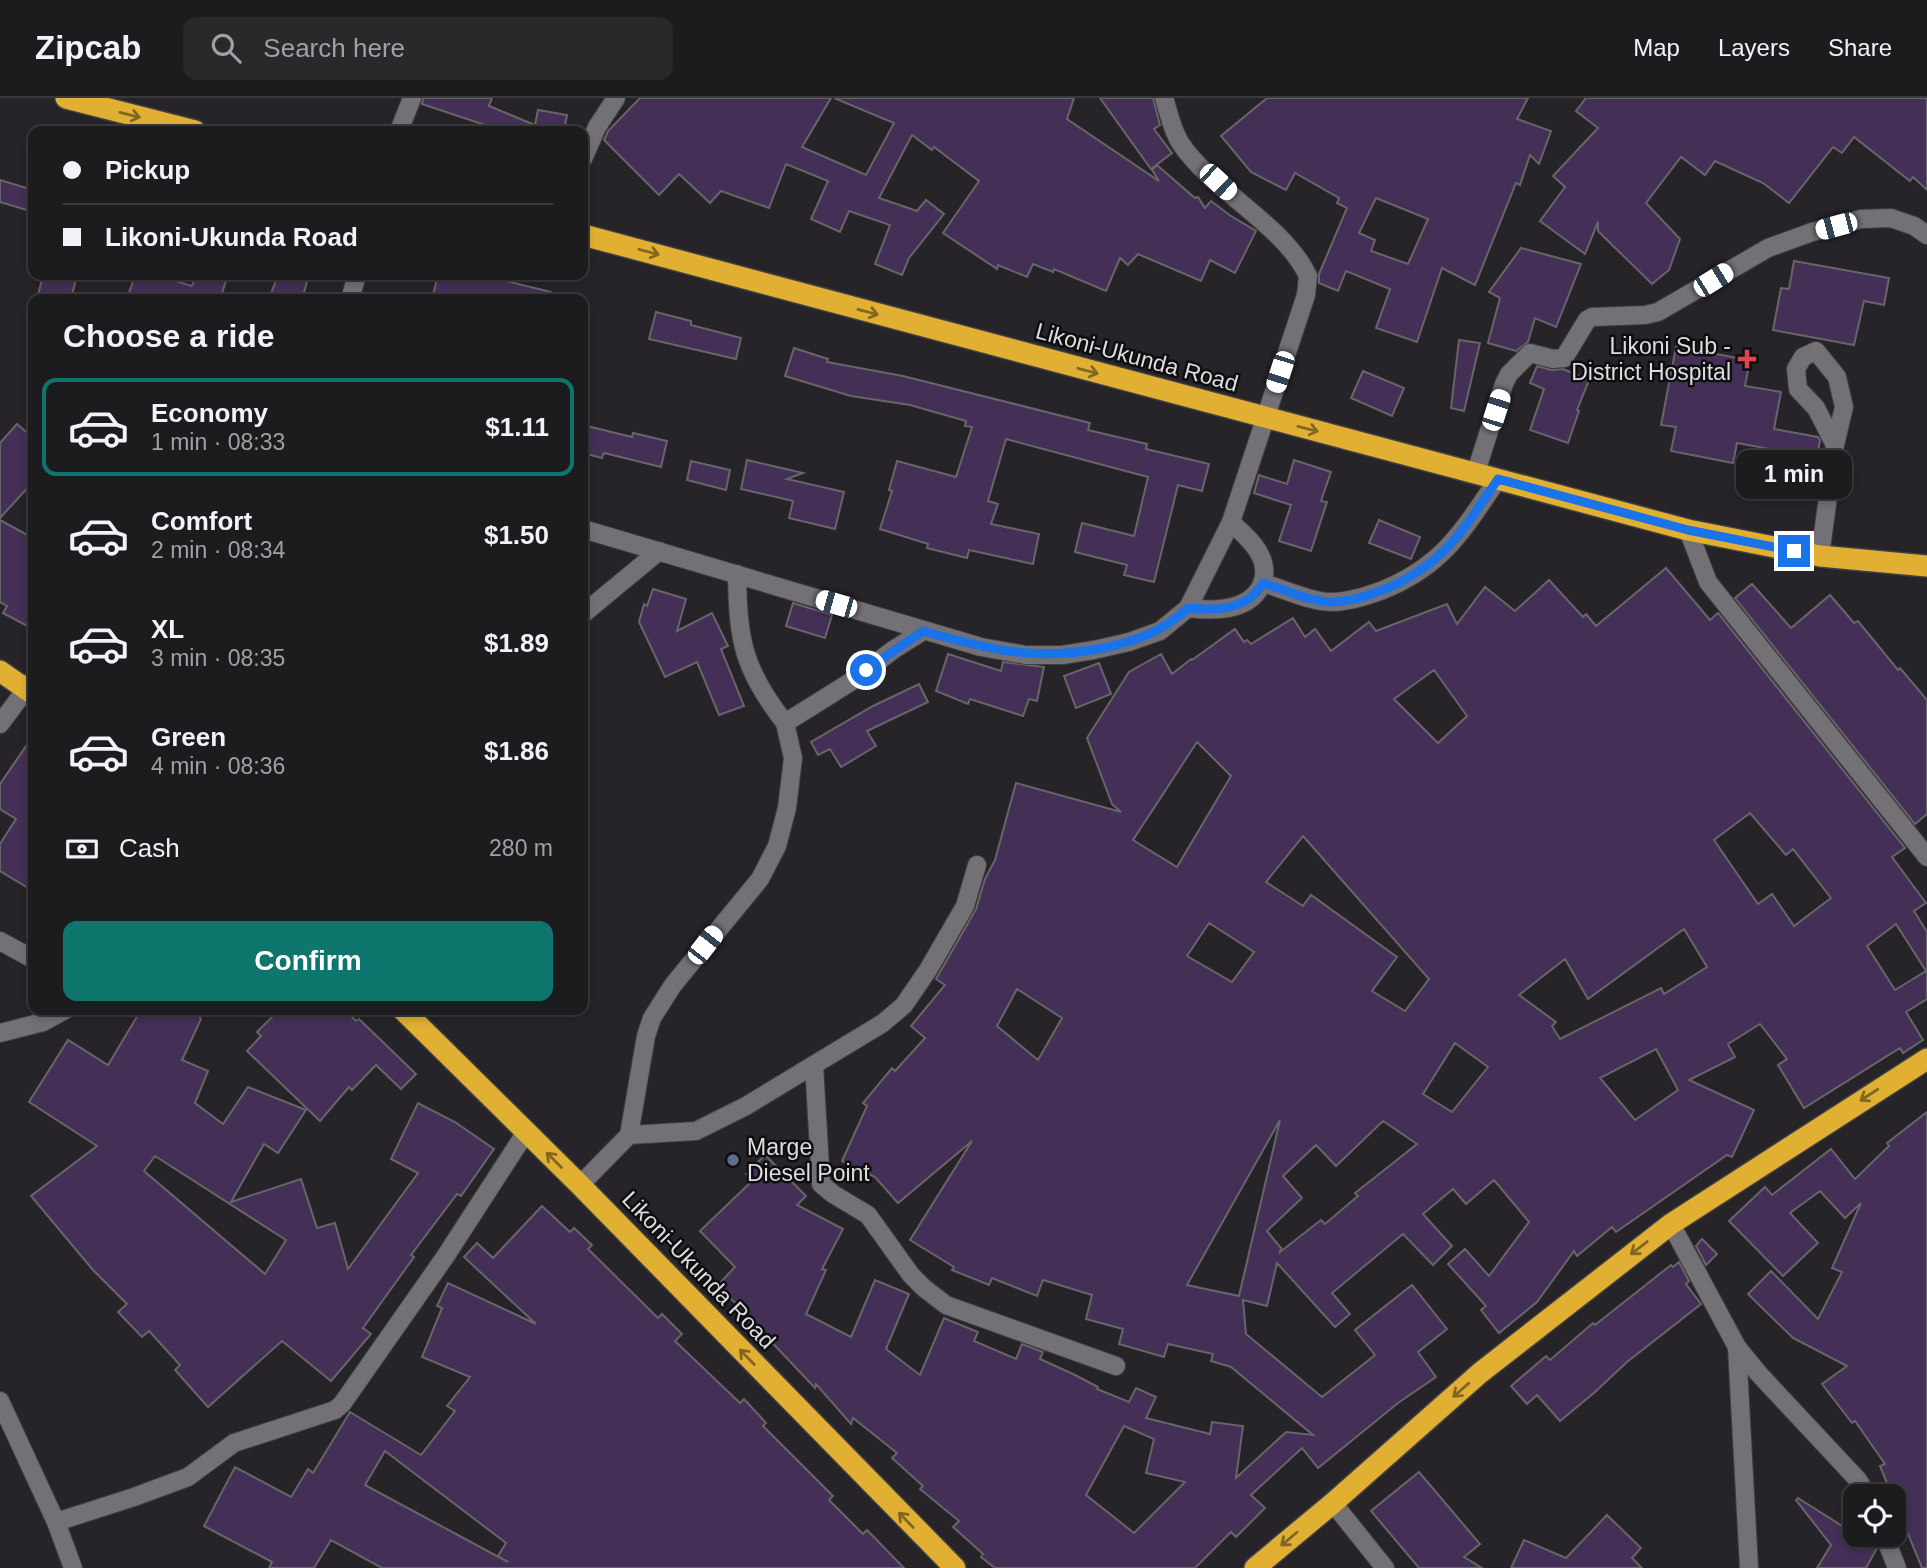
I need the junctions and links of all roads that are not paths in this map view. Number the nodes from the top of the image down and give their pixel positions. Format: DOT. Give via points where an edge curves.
graph roads {
  1 [pos="66,98"];
  2 [pos="412,98"];
  3 [pos="616,98"];
  4 [pos="1164,98"];
  5 [pos="175,126"];
  6 [pos="401,126"];
  7 [pos="588,148"];
  8 [pos="1927,235"];
  9 [pos="588,236"];
  10 [pos="1265,418"];
  11 [pos="1835,446"];
  12 [pos="1476,472"];
  13 [pos="1498,479"];
  14 [pos="1231,522"];
  15 [pos="588,530"];
  16 [pos="1688,530"];
  17 [pos="659,551"];
  18 [pos="1820,556"];
  19 [pos="1927,566"];
  20 [pos="737,574"];
  21 [pos="1263,583"];
  22 [pos="1188,608"];
  23 [pos="588,610"];
  24 [pos="923,631"];
  25 [pos="0,671"];
  26 [pos="28,685"];
  27 [pos="28,691"];
  28 [pos="785,723"];
  29 [pos="0,724"];
  30 [pos="1927,857"];
  31 [pos="977,865"];
  32 [pos="0,941"];
  33 [pos="28,956"];
  34 [pos="56,1015"];
  35 [pos="408,1015"];
  36 [pos="0,1033"];
  37 [pos="1927,1059"];
  38 [pos="814,1065"];
  39 [pos="526,1132"];
  40 [pos="629,1135"];
  41 [pos="580,1185"];
  42 [pos="1671,1224"];
  43 [pos="1737,1347"];
  44 [pos="1116,1366"];
  45 [pos="0,1401"];
  46 [pos="1860,1484"];
  47 [pos="1333,1503"];
  48 [pos="56,1522"];
  49 [pos="1888,1547"];
  50 [pos="73,1568"];
  51 [pos="955,1568"];
  52 [pos="1255,1568"];
  53 [pos="1385,1568"];
  54 [pos="1749,1568"];
  55 [pos="1896,1568"];
  1 -- 5 [label="highway, one-way"];
  2 -- 6 [label="street"];
  3 -- 7 [label="street"];
  4 -- 10 [label="street" via="1180,143 1285,244 1308,276 1306,295"];
  8 -- 12 [label="street" via="1891,218 1861,219 1768,248 1658,312 1592,317 1564,358 1530,353 1509,374"];
  9 -- 10 [label="highway, Likoni-Ukunda Road, one-way"];
  10 -- 12 [label="highway, Likoni-Ukunda Road, one-way"];
  10 -- 14 [label="street"];
  11 -- 11 [label="street" via="1844,407 1837,377 1816,351 1803,357 1796,369 1798,389 1816,408"];
  11 -- 18 [label="street"];
  12 -- 13 [label="highway, Likoni-Ukunda Road"];
  13 -- 16 [label="highway, Likoni-Ukunda Road"];
  13 -- 21 [label="street" via="1457,539 1434,562 1404,581 1352,600 1329,602"];
  14 -- 21 [label="street" via="1261,556"];
  14 -- 22 [label="street"];
  15 -- 17 [label="street"];
  16 -- 18 [label="highway, Likoni-Ukunda Road"];
  16 -- 30 [label="street" via="1708,582"];
  17 -- 20 [label="street"];
  17 -- 23 [label="street"];
  18 -- 19 [label="highway, Likoni-Ukunda Road"];
  20 -- 24 [label="street"];
  20 -- 28 [label="street" via="738,619 749,666"];
  21 -- 22 [label="street" via="1247,602 1232,607"];
  22 -- 24 [label="street" via="1160,631 1129,642 1062,654 981,647"];
  24 -- 28 [label="street"];
  25 -- 26 [label="highway"];
  27 -- 29 [label="street"];
  28 -- 40 [label="street" via="793,758 777,846 760,879 673,985 652,1018"];
  31 -- 38 [label="street" via="965,906 904,1005"];
  32 -- 33 [label="street"];
  34 -- 36 [label="street"];
  35 -- 39 [label="highway, Likoni-Ukunda Road"];
  37 -- 42 [label="highway, one-way"];
  38 -- 40 [label="street" via="696,1131"];
  38 -- 44 [label="street" via="821,1184 868,1215 924,1289 977,1318"];
  41 -- 39 [label="highway, Likoni-Ukunda Road, one-way"];
  39 -- 48 [label="street" via="445,1257 335,1410 234,1443 188,1477"];
  40 -- 41 [label="street"];
  51 -- 41 [label="highway, Likoni-Ukunda Road, one-way"];
  42 -- 43 [label="street"];
  42 -- 47 [label="highway, one-way" via="1480,1373"];
  43 -- 46 [label="street"];
  43 -- 54 [label="street"];
  45 -- 48 [label="street"];
  47 -- 52 [label="highway, one-way"];
  47 -- 53 [label="street"];
  48 -- 50 [label="street"];
  49 -- 55 [label="street"];
}
